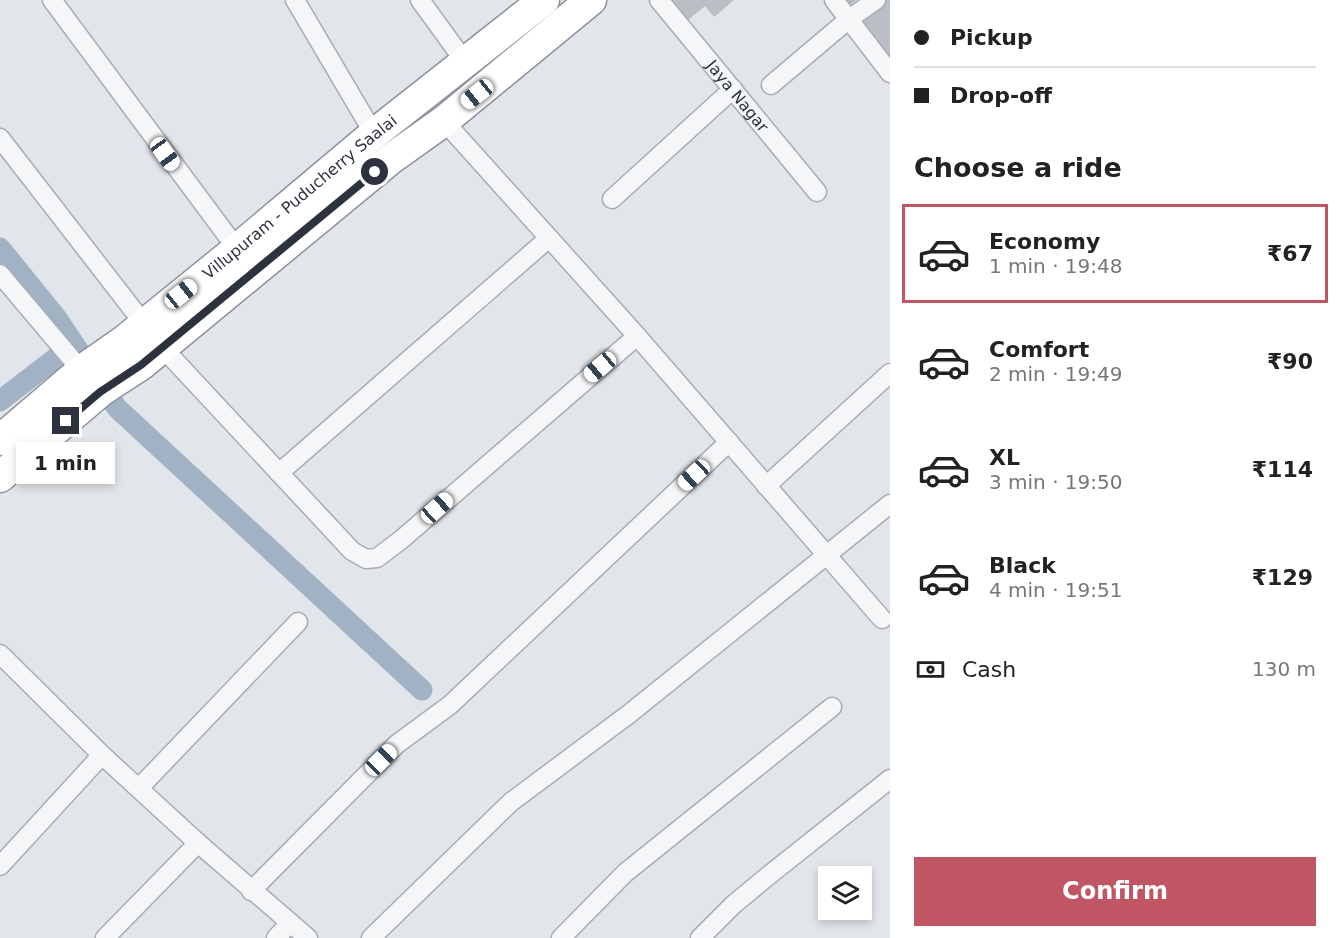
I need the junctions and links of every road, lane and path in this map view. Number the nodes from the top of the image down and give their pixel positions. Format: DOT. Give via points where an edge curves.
graph roads {
  1 [pos="52,0"];
  2 [pos="295,0"];
  3 [pos="420,0"];
  4 [pos="544,0"];
  5 [pos="591,0"];
  6 [pos="659,0"];
  7 [pos="834,0"];
  8 [pos="876,0"];
  9 [pos="849,19"];
  10 [pos="455,70"];
  11 [pos="890,73"];
  12 [pos="771,85"];
  13 [pos="733,89"];
  14 [pos="455,111"];
  15 [pos="374,134"];
  16 [pos="0,138"];
  17 [pos="817,192"];
  18 [pos="612,199"];
  19 [pos="549,238"];
  20 [pos="246,261"];
  21 [pos="0,274"];
  22 [pos="134,332"];
  23 [pos="637,336"];
  24 [pos="152,356"];
  25 [pos="890,373"];
  26 [pos="91,381"];
  27 [pos="0,440"];
  28 [pos="729,442"];
  29 [pos="279,473"];
  30 [pos="0,477"];
  31 [pos="766,486"];
  32 [pos="890,504"];
  33 [pos="826,556"];
  34 [pos="882,619"];
  35 [pos="298,622"];
  36 [pos="3,664"];
  37 [pos="832,707"];
  38 [pos="102,755"];
  39 [pos="890,779"];
  40 [pos="139,788"];
  41 [pos="198,843"];
  42 [pos="0,866"];
  43 [pos="251,891"];
  44 [pos="290,923"];
  45 [pos="105,938"];
  46 [pos="276,938"];
  47 [pos="308,938"];
  48 [pos="371,938"];
  49 [pos="561,938"];
  50 [pos="700,938"];
  1 -- 20 [label="street"];
  2 -- 15 [label="street"];
  3 -- 10 [label="street"];
  4 -- 10 [label="highway, Villupuram - Puducherry Saalai"];
  5 -- 14 [label="highway, Villupuram - Puducherry Saalai"];
  6 -- 13 [label="street, Jaya Nagar"];
  7 -- 9 [label="street"];
  8 -- 9 [label="street"];
  9 -- 11 [label="street"];
  9 -- 12 [label="street"];
  10 -- 14 [label="highway"];
  10 -- 15 [label="highway, Villupuram - Puducherry Saalai"];
  13 -- 17 [label="street, Jaya Nagar"];
  13 -- 18 [label="street"];
  14 -- 19 [label="street"];
  14 -- 20 [label="highway, Villupuram - Puducherry Saalai"];
  15 -- 20 [label="highway, Villupuram - Puducherry Saalai"];
  16 -- 22 [label="street"];
  19 -- 23 [label="street"];
  19 -- 29 [label="street"];
  20 -- 22 [label="highway, Villupuram - Puducherry Saalai"];
  20 -- 24 [label="highway, Villupuram - Puducherry Saalai"];
  21 -- 26 [label="street"];
  22 -- 26 [label="highway, Villupuram - Puducherry Saalai"];
  23 -- 28 [label="street"];
  23 -- 29 [label="street" via="377,558 366,559 352,551"];
  24 -- 26 [label="highway, Villupuram - Puducherry Saalai"];
  24 -- 29 [label="street"];
  25 -- 31 [label="street"];
  26 -- 27 [label="highway, Villupuram - Puducherry Saalai"];
  26 -- 30 [label="highway"];
  28 -- 31 [label="street"];
  28 -- 43 [label="street" via="450,705 397,744"];
  31 -- 33 [label="street"];
  32 -- 33 [label="street"];
  33 -- 34 [label="street"];
  33 -- 48 [label="street" via="629,714 511,802"];
  35 -- 40 [label="street"];
  36 -- 38 [label="street"];
  37 -- 49 [label="street" via="625,873"];
  38 -- 40 [label="street"];
  38 -- 42 [label="street"];
  39 -- 50 [label="street" via="733,905"];
  40 -- 41 [label="street"];
  41 -- 43 [label="street"];
  41 -- 45 [label="street"];
  43 -- 44 [label="street"];
  44 -- 46 [label="street"];
  44 -- 47 [label="street"];
}
